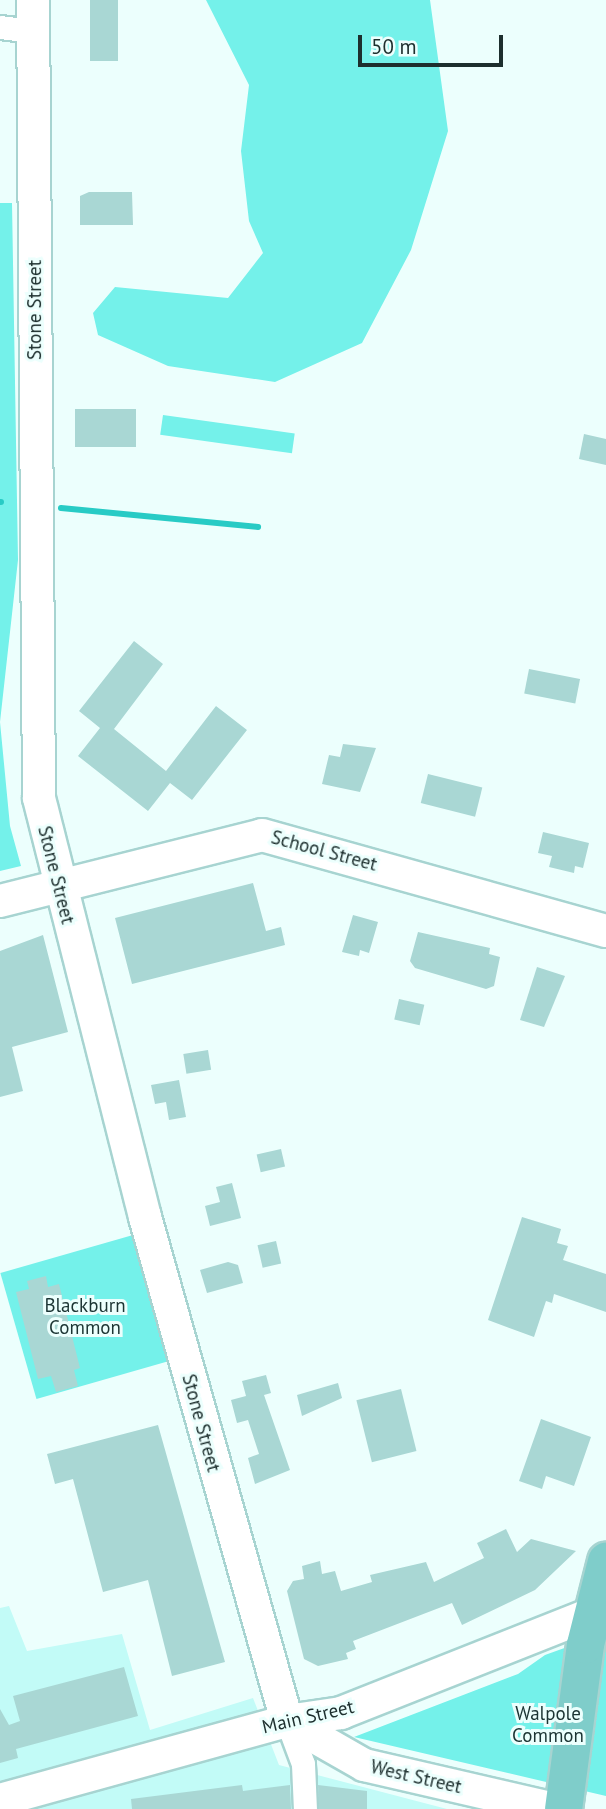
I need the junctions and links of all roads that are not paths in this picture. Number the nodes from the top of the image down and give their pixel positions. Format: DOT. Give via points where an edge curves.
graph roads {
  1 [pos="33,15"];
  2 [pos="0,27"];
  3 [pos="57,885"];
  4 [pos="0,901"];
  5 [pos="606,931"];
  6 [pos="606,1561"];
  7 [pos="599,1610"];
  8 [pos="287,1721"];
  9 [pos="0,1800"];
  10 [pos="305,1809"];
  11 [pos="555,1809"];
  12 [pos="563,1809"];
  1 -- 2 [label="street"];
  1 -- 3 [label="street, Stone Street" via="33,727 38,798"];
  3 -- 4 [label="street, School Street"];
  3 -- 5 [label="street, School Street" via="262,835"];
  3 -- 8 [label="street, Stone Street"];
  6 -- 7 [label="main road"];
  7 -- 8 [label="street, Main Street" via="341,1713"];
  7 -- 12 [label="main road"];
  8 -- 9 [label="street, Main Street"];
  8 -- 10 [label="street" via="303,1764"];
  8 -- 11 [label="street, West Street" via="364,1765"];
}
